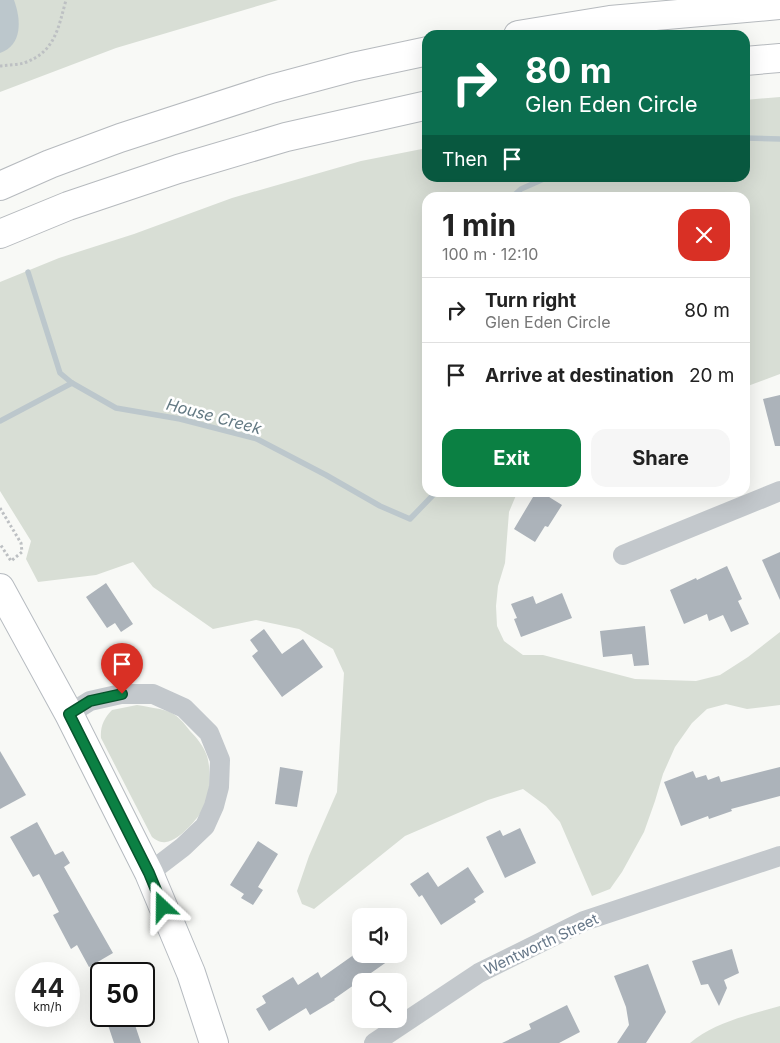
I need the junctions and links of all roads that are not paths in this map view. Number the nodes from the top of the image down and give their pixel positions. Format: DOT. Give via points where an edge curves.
graph roads {
  1 [pos="780,5"];
  2 [pos="549,30"];
  3 [pos="422,52"];
  4 [pos="780,58"];
  5 [pos="750,61"];
  6 [pos="422,106"];
  7 [pos="0,186"];
  8 [pos="0,234"];
  9 [pos="780,491"];
  10 [pos="623,555"];
  11 [pos="0,588"];
  12 [pos="69,714"];
  13 [pos="780,856"];
  14 [pos="149,873"];
  15 [pos="214,1043"];
  16 [pos="374,1043"];
  1 -- 2 [label="main road" via="610,20"];
  3 -- 7 [label="main road" via="271,89 120,138"];
  4 -- 5 [label="main road"];
  6 -- 8 [label="main road" via="286,137 187,166 68,206"];
  9 -- 10 [label="street"];
  11 -- 12 [label="main road"];
  12 -- 14 [label="main road"];
  12 -- 14 [label="street" via="98,699 122,694 153,694 184,708 209,733 220,760 219,787 214,806 205,826"];
  13 -- 16 [label="street, Wentworth Street" via="584,920 479,973"];
  14 -- 15 [label="main road" via="191,973"];
}
